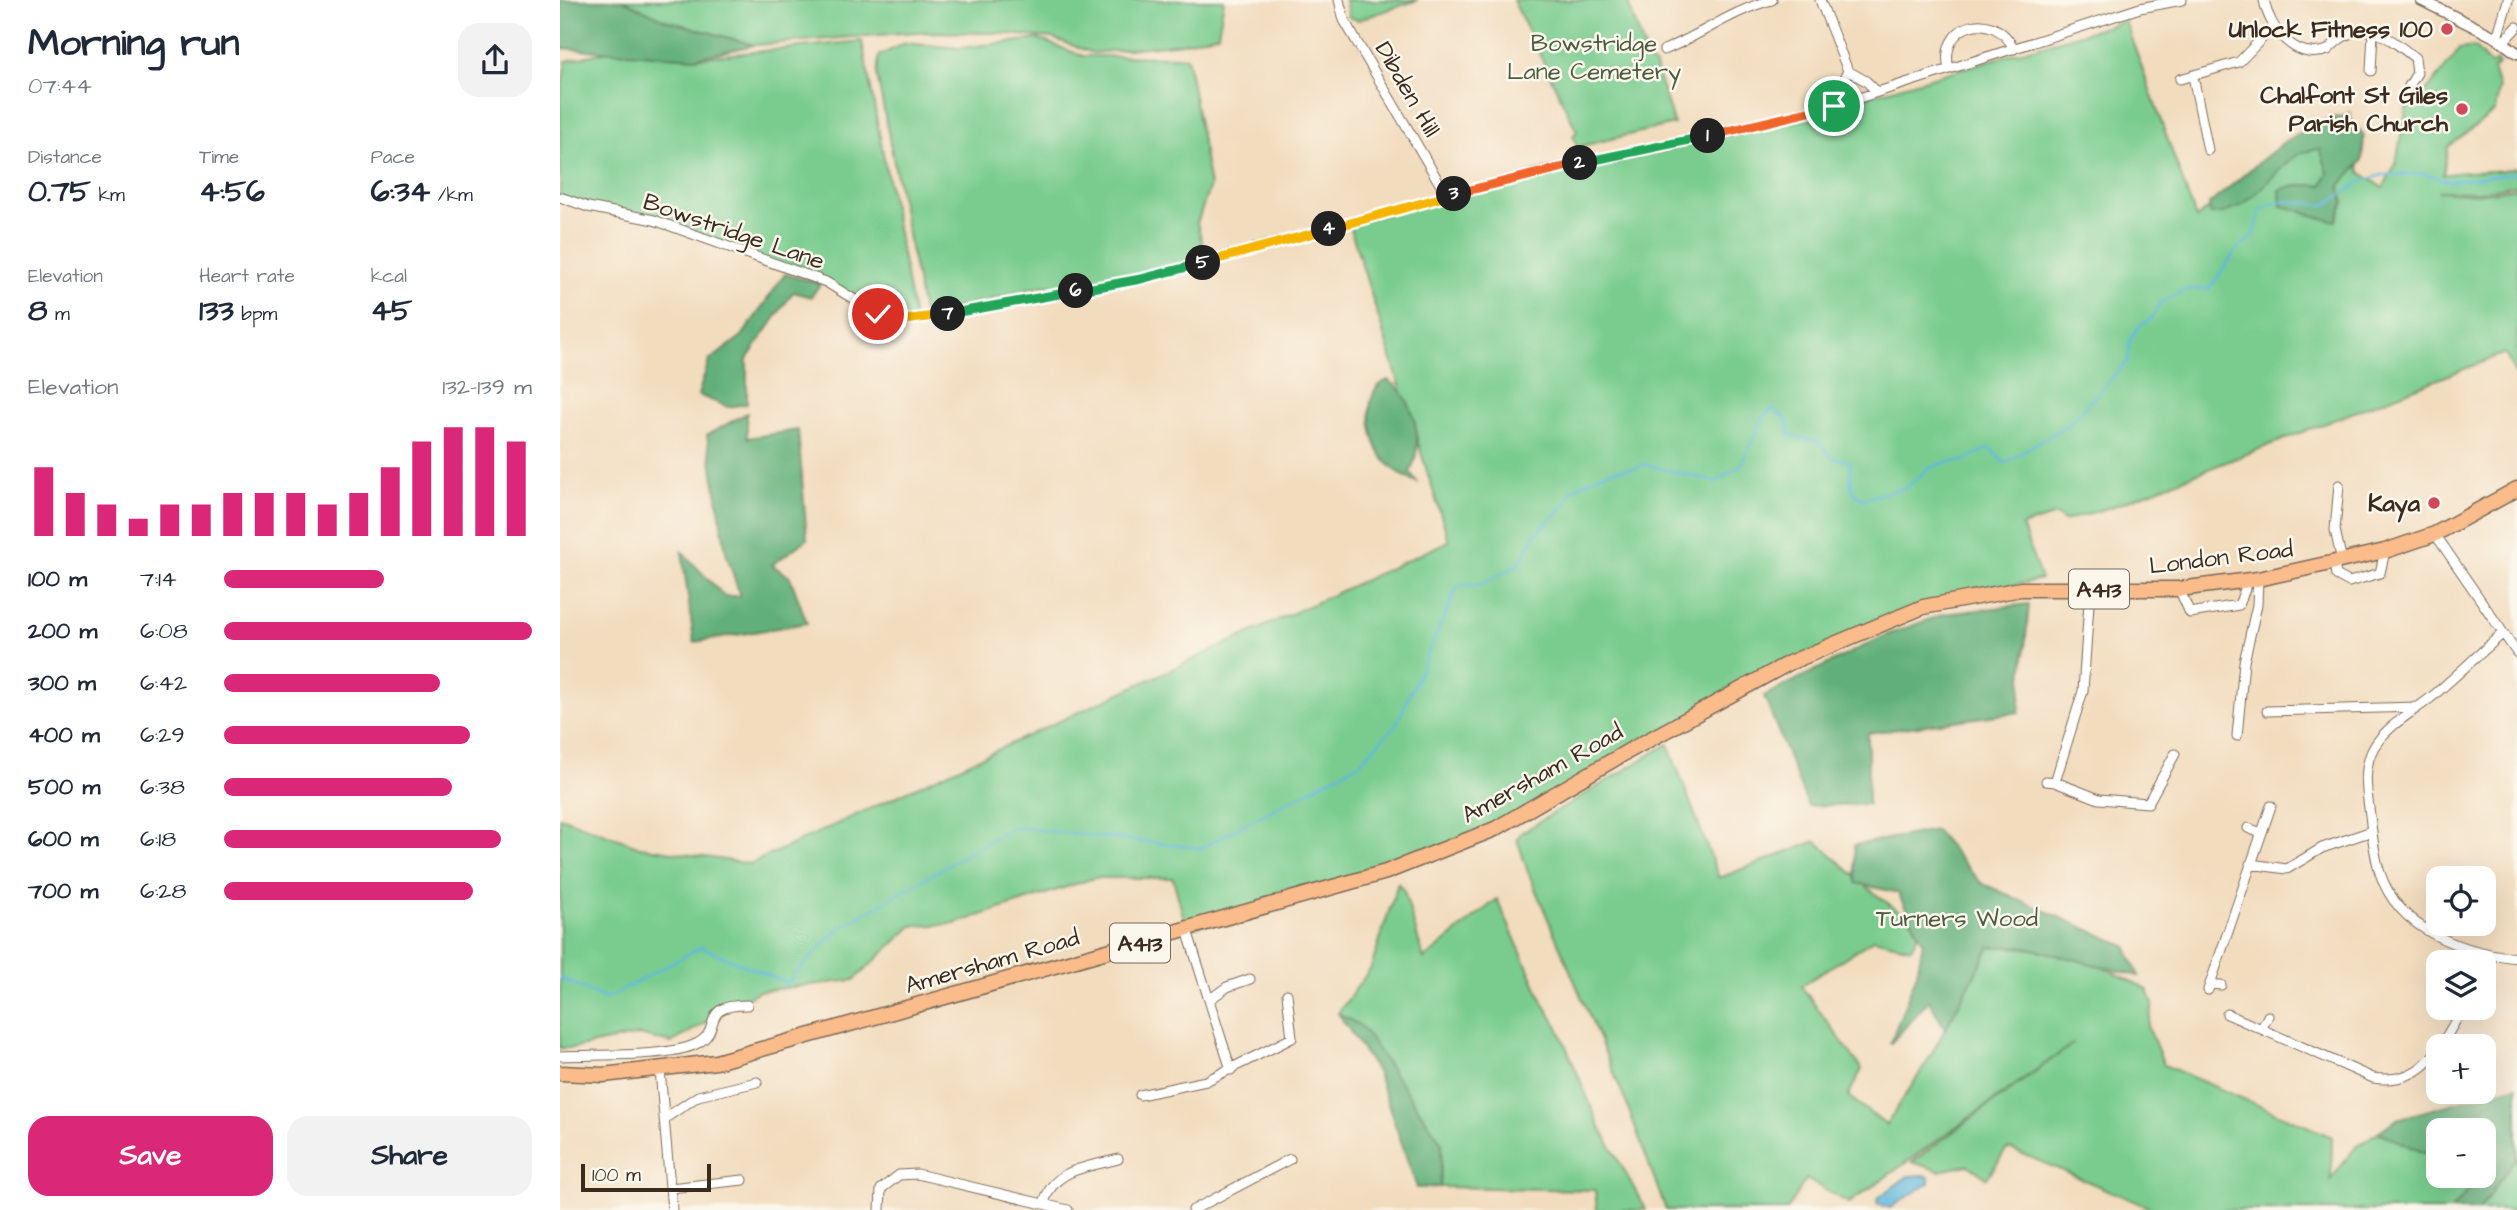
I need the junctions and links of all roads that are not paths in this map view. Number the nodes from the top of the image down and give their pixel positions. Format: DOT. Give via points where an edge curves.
graph roads {
  1 [pos="1339,0"];
  2 [pos="1772,0"];
  3 [pos="1820,0"];
  4 [pos="2182,0"];
  5 [pos="2264,0"];
  6 [pos="2421,0"];
  7 [pos="2508,0"];
  8 [pos="2273,27"];
  9 [pos="2517,27"];
  10 [pos="2373,32"];
  11 [pos="2500,40"];
  12 [pos="2014,49"];
  13 [pos="1664,50"];
  14 [pos="2517,53"];
  15 [pos="1950,69"];
  16 [pos="1848,71"];
  17 [pos="2371,71"];
  18 [pos="2193,76"];
  19 [pos="2180,79"];
  20 [pos="2409,86"];
  21 [pos="1876,91"];
  22 [pos="1834,106"];
  23 [pos="2208,150"];
  24 [pos="1447,196"];
  25 [pos="560,197"];
  26 [pos="2339,485"];
  27 [pos="2517,489"];
  28 [pos="2435,534"];
  29 [pos="2385,551"];
  30 [pos="2338,562"];
  31 [pos="2253,580"];
  32 [pos="2090,589"];
  33 [pos="2179,589"];
  34 [pos="2502,634"];
  35 [pos="2513,639"];
  36 [pos="2517,653"];
  37 [pos="2418,707"];
  38 [pos="2267,711"];
  39 [pos="1689,717"];
  40 [pos="2237,736"];
  41 [pos="2175,754"];
  42 [pos="2271,806"];
  43 [pos="2248,828"];
  44 [pos="2372,831"];
  45 [pos="2261,833"];
  46 [pos="2250,864"];
  47 [pos="1187,930"];
  48 [pos="2478,950"];
  49 [pos="2496,955"];
  50 [pos="2517,958"];
  51 [pos="1250,979"];
  52 [pos="2221,985"];
  53 [pos="1287,994"];
  54 [pos="1209,1000"];
  55 [pos="747,1005"];
  56 [pos="2227,1014"];
  57 [pos="2268,1016"];
  58 [pos="2455,1020"];
  59 [pos="2262,1028"];
  60 [pos="560,1056"];
  61 [pos="660,1070"];
  62 [pos="1231,1070"];
  63 [pos="560,1073"];
  64 [pos="757,1082"];
  65 [pos="1140,1094"];
  66 [pos="664,1119"];
  67 [pos="1118,1159"];
  68 [pos="1290,1159"];
  69 [pos="743,1180"];
  70 [pos="670,1188"];
  71 [pos="1044,1205"];
  72 [pos="672,1210"];
  73 [pos="880,1210"];
  74 [pos="1068,1210"];
  75 [pos="1193,1210"];
  1 -- 24 [label="street, Dibden Hill" via="1344,20"];
  2 -- 13 [label="street" via="1745,8"];
  3 -- 16 [label="street"];
  4 -- 12 [label="street, Bowstridge Lane" via="2140,8"];
  5 -- 8 [label="street"];
  6 -- 11 [label="street"];
  7 -- 11 [label="street"];
  8 -- 10 [label="street" via="2297,48 2319,53 2343,34"];
  8 -- 18 [label="street" via="2239,62"];
  9 -- 11 [label="street"];
  10 -- 17 [label="street"];
  10 -- 20 [label="street" via="2388,36 2415,58 2417,73"];
  11 -- 14 [label="street"];
  12 -- 15 [label="street, Bowstridge Lane"];
  12 -- 15 [label="street" via="2008,37 1992,26 1968,26 1946,56"];
  15 -- 21 [label="street, Bowstridge Lane"];
  16 -- 21 [label="street"];
  16 -- 22 [label="street"];
  18 -- 19 [label="street"];
  18 -- 23 [label="street"];
  21 -- 22 [label="street, Bowstridge Lane"];
  22 -- 24 [label="street, Bowstridge Lane"];
  24 -- 25 [label="street, Bowstridge Lane" via="1141,279 905,320 878,314 826,282 654,220"];
  26 -- 30 [label="street"];
  27 -- 28 [label="highway, London Road / A413"];
  28 -- 29 [label="highway, London Road / A413"];
  28 -- 34 [label="street"];
  29 -- 30 [label="highway, London Road / A413"];
  29 -- 30 [label="street" via="2380,573 2348,582 2336,575"];
  30 -- 31 [label="highway, London Road / A413"];
  31 -- 33 [label="highway, London Road / A413"];
  31 -- 33 [label="street" via="2239,605 2190,613"];
  31 -- 40 [label="street" via="2257,605 2244,662"];
  32 -- 33 [label="highway, London Road / A413"];
  32 -- 39 [label="highway, London Road / A413" via="2021,589 1923,607 1789,663"];
  32 -- 41 [label="street" via="2084,691 2050,782 2099,799 2148,803"];
  34 -- 35 [label="street"];
  34 -- 37 [label="street"];
  35 -- 36 [label="street"];
  37 -- 38 [label="street"];
  37 -- 44 [label="street" via="2387,731 2369,757 2366,784"];
  39 -- 47 [label="highway, Amersham Road / A413" via="1495,829 1386,872"];
  42 -- 45 [label="street"];
  43 -- 45 [label="street"];
  44 -- 46 [label="street" via="2322,848 2287,869"];
  44 -- 48 [label="street" via="2380,873 2391,896 2412,921 2432,935"];
  45 -- 46 [label="street"];
  46 -- 52 [label="street" via="2209,987"];
  47 -- 54 [label="street"];
  47 -- 61 [label="highway, Amersham Road / A413" via="716,1062"];
  49 -- 50 [label="street"];
  51 -- 54 [label="street"];
  53 -- 62 [label="street" via="1292,1038"];
  54 -- 62 [label="street"];
  55 -- 60 [label="street" via="726,1005 697,1044 675,1050"];
  56 -- 59 [label="street"];
  57 -- 59 [label="street"];
  58 -- 59 [label="street" via="2421,1071 2391,1081 2373,1078"];
  61 -- 63 [label="highway, Amersham Road / A413"];
  61 -- 66 [label="street"];
  62 -- 65 [label="street" via="1206,1081"];
  64 -- 66 [label="street" via="698,1096"];
  66 -- 70 [label="street"];
  67 -- 71 [label="street" via="1060,1176 1047,1189"];
  68 -- 75 [label="street"];
  69 -- 70 [label="street"];
  70 -- 72 [label="street"];
  71 -- 73 [label="street" via="917,1174 899,1175 881,1189"];
  71 -- 74 [label="street"];
}
